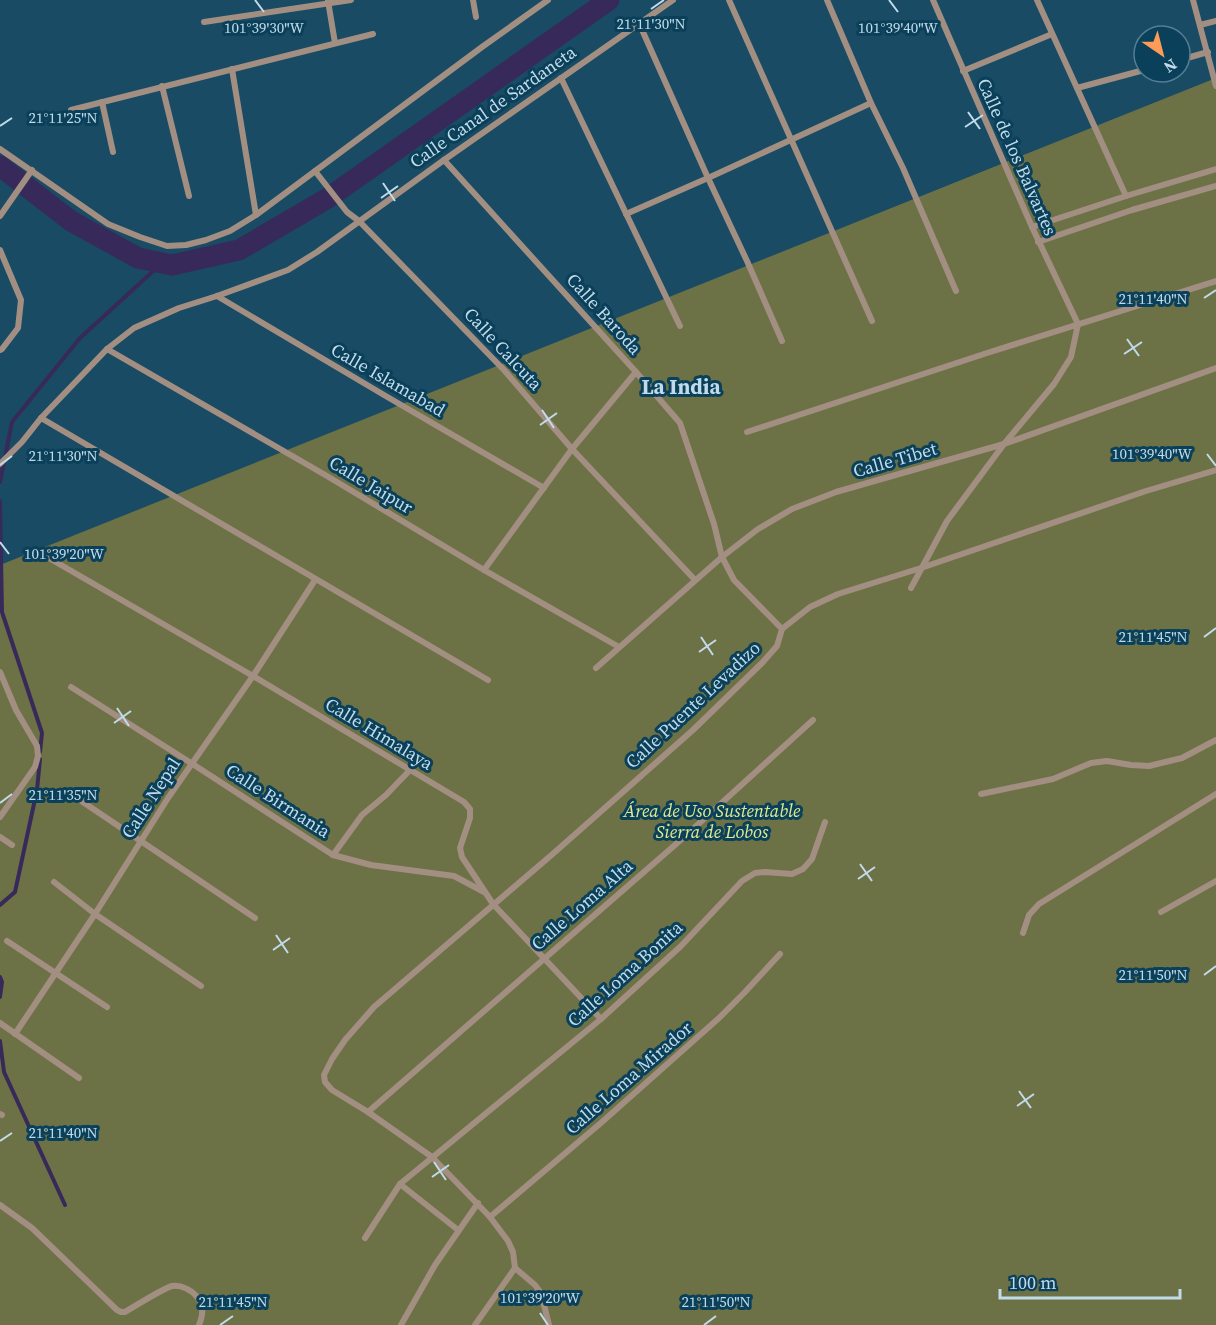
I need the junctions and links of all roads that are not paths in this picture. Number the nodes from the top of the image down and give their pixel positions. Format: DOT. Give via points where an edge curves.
graph roads {
  1 [pos="351,0"];
  2 [pos="473,0"];
  3 [pos="548,0"];
  4 [pos="673,0"];
  5 [pos="729,0"];
  6 [pos="827,0"];
  7 [pos="933,0"];
  8 [pos="1037,0"];
  9 [pos="1193,0"];
  10 [pos="328,2"];
  11 [pos="476,17"];
  12 [pos="1216,21"];
  13 [pos="204,22"];
  14 [pos="639,23"];
  15 [pos="1200,25"];
  16 [pos="373,33"];
  17 [pos="1052,34"];
  18 [pos="335,43"];
  19 [pos="1208,52"];
  20 [pos="1192,57"];
  21 [pos="232,69"];
  22 [pos="963,71"];
  23 [pos="1132,73"];
  24 [pos="561,78"];
  25 [pos="162,86"];
  26 [pos="1216,86"];
  27 [pos="1077,88"];
  28 [pos="102,102"];
  29 [pos="871,103"];
  30 [pos="71,110"];
  31 [pos="792,140"];
  32 [pos="0,148"];
  33 [pos="112,152"];
  34 [pos="444,160"];
  35 [pos="1216,169"];
  36 [pos="32,170"];
  37 [pos="315,171"];
  38 [pos="708,178"];
  39 [pos="1216,186"];
  40 [pos="189,196"];
  41 [pos="1126,196"];
  42 [pos="2,214"];
  43 [pos="256,214"];
  44 [pos="626,214"];
  45 [pos="359,221"];
  46 [pos="1032,227"];
  47 [pos="1038,242"];
  48 [pos="0,250"];
  49 [pos="1216,281"];
  50 [pos="956,291"];
  51 [pos="217,296"];
  52 [pos="872,321"];
  53 [pos="1078,324"];
  54 [pos="680,326"];
  55 [pos="782,341"];
  56 [pos="107,349"];
  57 [pos="0,350"];
  58 [pos="1216,368"];
  59 [pos="636,372"];
  60 [pos="41,418"];
  61 [pos="747,432"];
  62 [pos="1004,444"];
  63 [pos="572,449"];
  64 [pos="0,464"];
  65 [pos="1216,470"];
  66 [pos="544,488"];
  67 [pos="42,554"];
  68 [pos="722,557"];
  69 [pos="921,568"];
  70 [pos="484,570"];
  71 [pos="315,580"];
  72 [pos="694,580"];
  73 [pos="911,588"];
  74 [pos="782,628"];
  75 [pos="619,647"];
  76 [pos="596,668"];
  77 [pos="0,672"];
  78 [pos="253,676"];
  79 [pos="488,680"];
  80 [pos="71,687"];
  81 [pos="813,720"];
  82 [pos="1216,740"];
  83 [pos="191,763"];
  84 [pos="410,770"];
  85 [pos="68,792"];
  86 [pos="981,794"];
  87 [pos="1216,794"];
  88 [pos="0,817"];
  89 [pos="825,822"];
  90 [pos="0,837"];
  91 [pos="141,841"];
  92 [pos="12,845"];
  93 [pos="333,855"];
  94 [pos="1216,881"];
  95 [pos="54,882"];
  96 [pos="487,893"];
  97 [pos="493,904"];
  98 [pos="1161,912"];
  99 [pos="95,914"];
  100 [pos="255,918"];
  101 [pos="1023,933"];
  102 [pos="7,941"];
  103 [pos="780,954"];
  104 [pos="543,958"];
  105 [pos="55,974"];
  106 [pos="201,986"];
  107 [pos="107,1007"];
  108 [pos="601,1019"];
  109 [pos="0,1023"];
  110 [pos="15,1034"];
  111 [pos="79,1078"];
  112 [pos="368,1112"];
  113 [pos="432,1156"];
  114 [pos="400,1184"];
  115 [pos="478,1203"];
  116 [pos="0,1205"];
  117 [pos="490,1217"];
  118 [pos="458,1230"];
  119 [pos="365,1238"];
  120 [pos="515,1268"];
  121 [pos="199,1325"];
  122 [pos="401,1325"];
  123 [pos="475,1325"];
  124 [pos="549,1325"];
  1 -- 10 [label="street"];
  2 -- 11 [label="street"];
  3 -- 37 [label="street"];
  4 -- 14 [label="street, Calle Canal de Sardaneta"];
  5 -- 31 [label="street"];
  6 -- 29 [label="street"];
  7 -- 22 [label="street, Calle de los Balvartes"];
  8 -- 17 [label="street"];
  9 -- 15 [label="street"];
  10 -- 13 [label="street"];
  10 -- 18 [label="street"];
  12 -- 15 [label="street"];
  14 -- 24 [label="street, Calle Canal de Sardaneta"];
  14 -- 38 [label="street"];
  15 -- 19 [label="street"];
  16 -- 18 [label="street"];
  17 -- 22 [label="street"];
  17 -- 27 [label="street"];
  18 -- 21 [label="street"];
  19 -- 20 [label="street"];
  19 -- 26 [label="street"];
  21 -- 25 [label="street"];
  21 -- 43 [label="street"];
  22 -- 46 [label="street, Calle de los Balvartes"];
  23 -- 27 [label="street"];
  24 -- 34 [label="street, Calle Canal de Sardaneta"];
  24 -- 44 [label="street"];
  25 -- 28 [label="street"];
  25 -- 40 [label="street"];
  27 -- 41 [label="street"];
  28 -- 30 [label="street"];
  28 -- 33 [label="street"];
  29 -- 31 [label="street"];
  29 -- 50 [label="street"];
  31 -- 38 [label="street"];
  31 -- 52 [label="street"];
  32 -- 36 [label="street"];
  34 -- 45 [label="street, Calle Canal de Sardaneta"];
  34 -- 59 [label="street, Calle Baroda"];
  35 -- 41 [label="street"];
  36 -- 42 [label="street"];
  36 -- 43 [label="street" via="108,224 167,246 206,240 230,231"];
  37 -- 43 [label="street"];
  37 -- 45 [label="street, Calle Calcuta" via="347,212"];
  38 -- 44 [label="street"];
  38 -- 55 [label="street"];
  39 -- 47 [label="street"];
  41 -- 46 [label="street"];
  44 -- 54 [label="street"];
  45 -- 51 [label="street, Calle Canal de Sardaneta" via="288,270"];
  45 -- 63 [label="street, Calle Calcuta" via="504,370"];
  46 -- 47 [label="street, Calle de los Balvartes"];
  47 -- 53 [label="street, Calle de los Balvartes"];
  48 -- 57 [label="street" via="21,300 18,328"];
  49 -- 53 [label="street"];
  51 -- 56 [label="street, Calle Canal de Sardaneta" via="134,328"];
  51 -- 66 [label="street, Calle Islamabad"];
  53 -- 61 [label="street"];
  53 -- 62 [label="street" via="1071,357 1054,384"];
  56 -- 60 [label="street, Calle Canal de Sardaneta"];
  56 -- 70 [label="street, Calle Jaipur"];
  58 -- 62 [label="street, Calle Tibet"];
  59 -- 63 [label="street"];
  59 -- 68 [label="street, Calle Baroda" via="680,423"];
  60 -- 64 [label="street, Calle Canal de Sardaneta"];
  60 -- 71 [label="street"];
  62 -- 68 [label="street, Calle Tibet" via="792,508 758,528"];
  62 -- 69 [label="street" via="947,521"];
  63 -- 66 [label="street"];
  63 -- 72 [label="street, Calle Calcuta"];
  65 -- 69 [label="street, Calle Puente Levadizo"];
  66 -- 70 [label="street"];
  67 -- 78 [label="street, Calle Himalaya"];
  68 -- 72 [label="street, Calle Tibet"];
  68 -- 74 [label="street, Calle Baroda" via="734,580"];
  69 -- 73 [label="street"];
  69 -- 74 [label="street, Calle Puente Levadizo" via="838,594 810,607"];
  70 -- 75 [label="street, Calle Jaipur"];
  71 -- 78 [label="street, Calle Nepal"];
  71 -- 79 [label="street"];
  72 -- 75 [label="street, Calle Tibet"];
  74 -- 97 [label="street, Calle Puente Levadizo" via="777,646 693,730"];
  75 -- 76 [label="street, Calle Tibet"];
  77 -- 88 [label="street" via="37,746 38,756"];
  78 -- 83 [label="street, Calle Nepal"];
  78 -- 84 [label="street, Calle Himalaya"];
  80 -- 83 [label="street, Calle Birmania"];
  81 -- 104 [label="street, Calle Loma Alta"];
  82 -- 86 [label="street" via="1182,758 1149,766 1091,763 1053,779"];
  83 -- 91 [label="street, Calle Nepal"];
  83 -- 93 [label="street, Calle Birmania"];
  84 -- 93 [label="street" via="362,815"];
  84 -- 96 [label="street, Calle Himalaya" via="470,809 460,848"];
  85 -- 91 [label="street"];
  87 -- 101 [label="street" via="1039,904 1029,915"];
  89 -- 108 [label="street, Calle Loma Bonita" via="812,859 803,870 792,874 755,873 742,881 681,946"];
  90 -- 92 [label="street"];
  91 -- 99 [label="street, Calle Nepal"];
  91 -- 100 [label="street"];
  93 -- 96 [label="street, Calle Birmania" via="371,866 454,876"];
  94 -- 98 [label="street"];
  95 -- 99 [label="street"];
  96 -- 97 [label="street, Calle Himalaya"];
  97 -- 104 [label="street, Calle Himalaya"];
  97 -- 112 [label="street, Calle Puente Levadizo" via="374,1007 345,1041 324,1075 332,1090"];
  99 -- 105 [label="street, Calle Nepal"];
  99 -- 106 [label="street"];
  102 -- 105 [label="street"];
  103 -- 117 [label="street, Calle Loma Mirador" via="719,1018"];
  104 -- 108 [label="street, Calle Himalaya"];
  104 -- 112 [label="street, Calle Loma Alta"];
  105 -- 107 [label="street"];
  105 -- 110 [label="street, Calle Nepal"];
  108 -- 113 [label="street, Calle Loma Bonita"];
  109 -- 110 [label="street"];
  110 -- 111 [label="street"];
  112 -- 113 [label="street"];
  113 -- 114 [label="street, Calle Loma Bonita"];
  113 -- 115 [label="street"];
  114 -- 118 [label="street"];
  114 -- 119 [label="street, Calle Loma Bonita"];
  115 -- 117 [label="street"];
  115 -- 118 [label="street"];
  116 -- 121 [label="street" via="32,1228 117,1310 125,1312 171,1286 185,1287 202,1304"];
  117 -- 120 [label="street" via="513,1252"];
  118 -- 122 [label="street"];
  120 -- 123 [label="street"];
  120 -- 124 [label="street" via="541,1293"];
}
